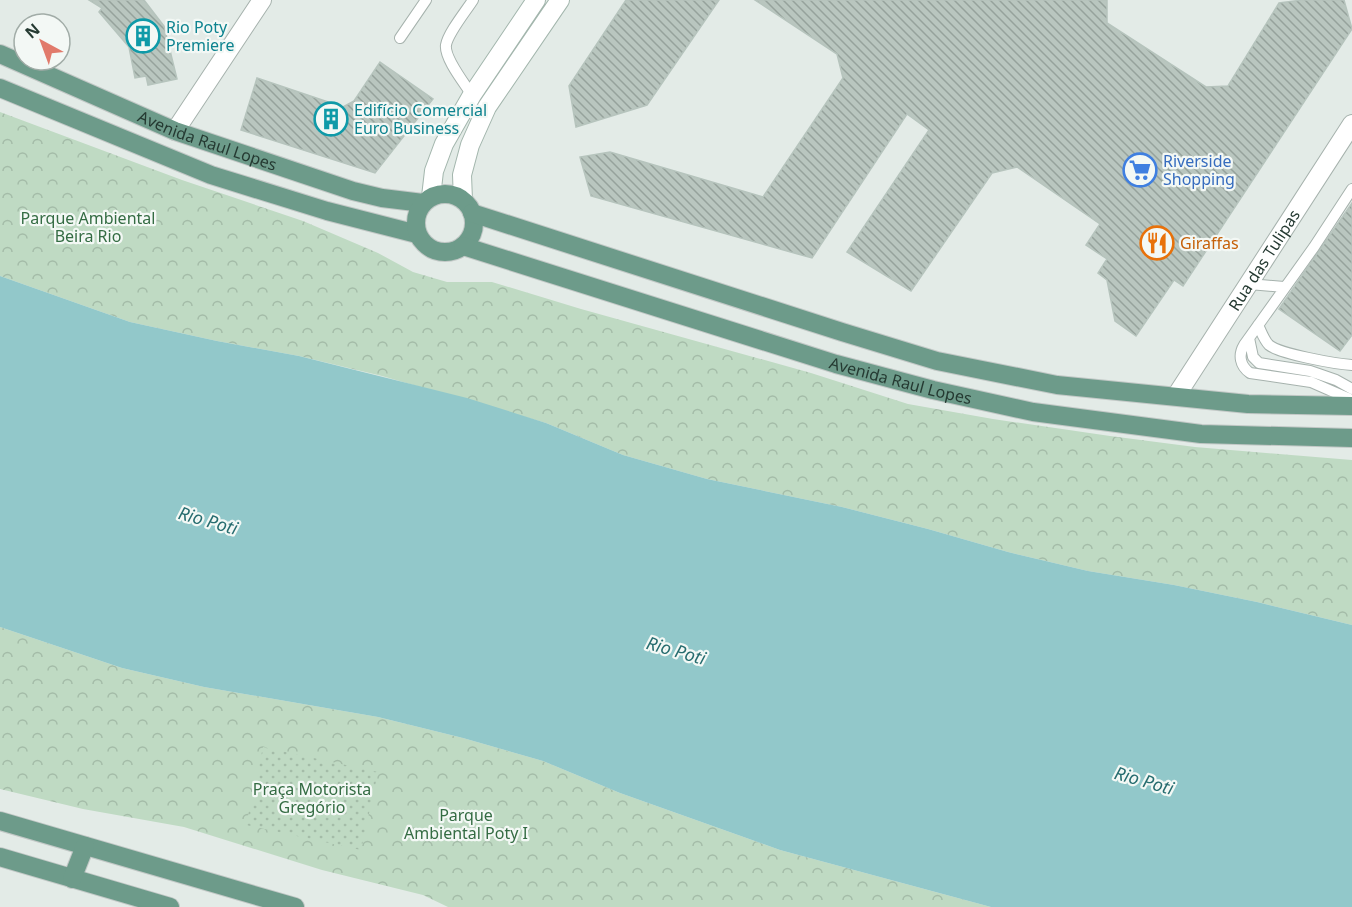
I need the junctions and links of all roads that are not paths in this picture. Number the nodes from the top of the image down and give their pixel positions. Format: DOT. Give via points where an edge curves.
graph roads {
  1 [pos="262,0"];
  2 [pos="426,0"];
  3 [pos="473,0"];
  4 [pos="536,0"];
  5 [pos="560,0"];
  6 [pos="400,38"];
  7 [pos="0,54"];
  8 [pos="0,88"];
  9 [pos="472,95"];
  10 [pos="1352,124"];
  11 [pos="175,131"];
  12 [pos="1352,189"];
  13 [pos="427,200"];
  14 [pos="467,206"];
  15 [pos="417,234"];
  16 [pos="464,246"];
  17 [pos="1249,284"];
  18 [pos="1284,287"];
  19 [pos="1257,325"];
  20 [pos="1249,338"];
  21 [pos="1352,365"];
  22 [pos="1352,389"];
  23 [pos="1176,396"];
  24 [pos="1352,400"];
  25 [pos="1352,406"];
  26 [pos="1352,438"];
  27 [pos="0,821"];
  28 [pos="85,846"];
  29 [pos="0,857"];
  30 [pos="72,879"];
  31 [pos="144,904"];
  32 [pos="170,907"];
  33 [pos="295,907"];
  1 -- 11 [label="street"];
  2 -- 6 [label="lane"];
  3 -- 9 [label="lane" via="446,43 451,61"];
  4 -- 9 [label="street"];
  5 -- 14 [label="street" via="488,107 470,145 462,175"];
  7 -- 11 [label="main road, Avenida Raul Lopes"];
  8 -- 15 [label="main road, Avenida Raul Lopes" via="211,175"];
  9 -- 13 [label="street" via="444,144"];
  10 -- 17 [label="street, Rua das Tulipas"];
  11 -- 13 [label="main road, Avenida Raul Lopes" via="353,191 382,198"];
  12 -- 18 [label="lane"];
  13 -- 14 [label="main road" via="447,194"];
  13 -- 15 [label="main road" via="417,213"];
  14 -- 16 [label="main road" via="474,225"];
  14 -- 23 [label="main road, Avenida Raul Lopes" via="937,361 1057,385"];
  15 -- 16 [label="main road" via="437,252 451,252"];
  16 -- 26 [label="main road, Avenida Raul Lopes" via="836,364 1033,412 1201,434"];
  17 -- 18 [label="lane"];
  17 -- 23 [label="street, Rua das Tulipas"];
  18 -- 19 [label="lane"];
  19 -- 20 [label="lane"];
  19 -- 21 [label="lane" via="1272,347"];
  20 -- 22 [label="lane" via="1253,357 1259,363 1310,371"];
  20 -- 24 [label="lane" via="1240,358 1250,373 1311,382"];
  23 -- 25 [label="main road, Avenida Raul Lopes" via="1248,404"];
  27 -- 28 [label="main road"];
  28 -- 30 [label="main road"];
  28 -- 33 [label="main road"];
  29 -- 30 [label="main road"];
  30 -- 31 [label="main road"];
  31 -- 32 [label="main road"];
}
